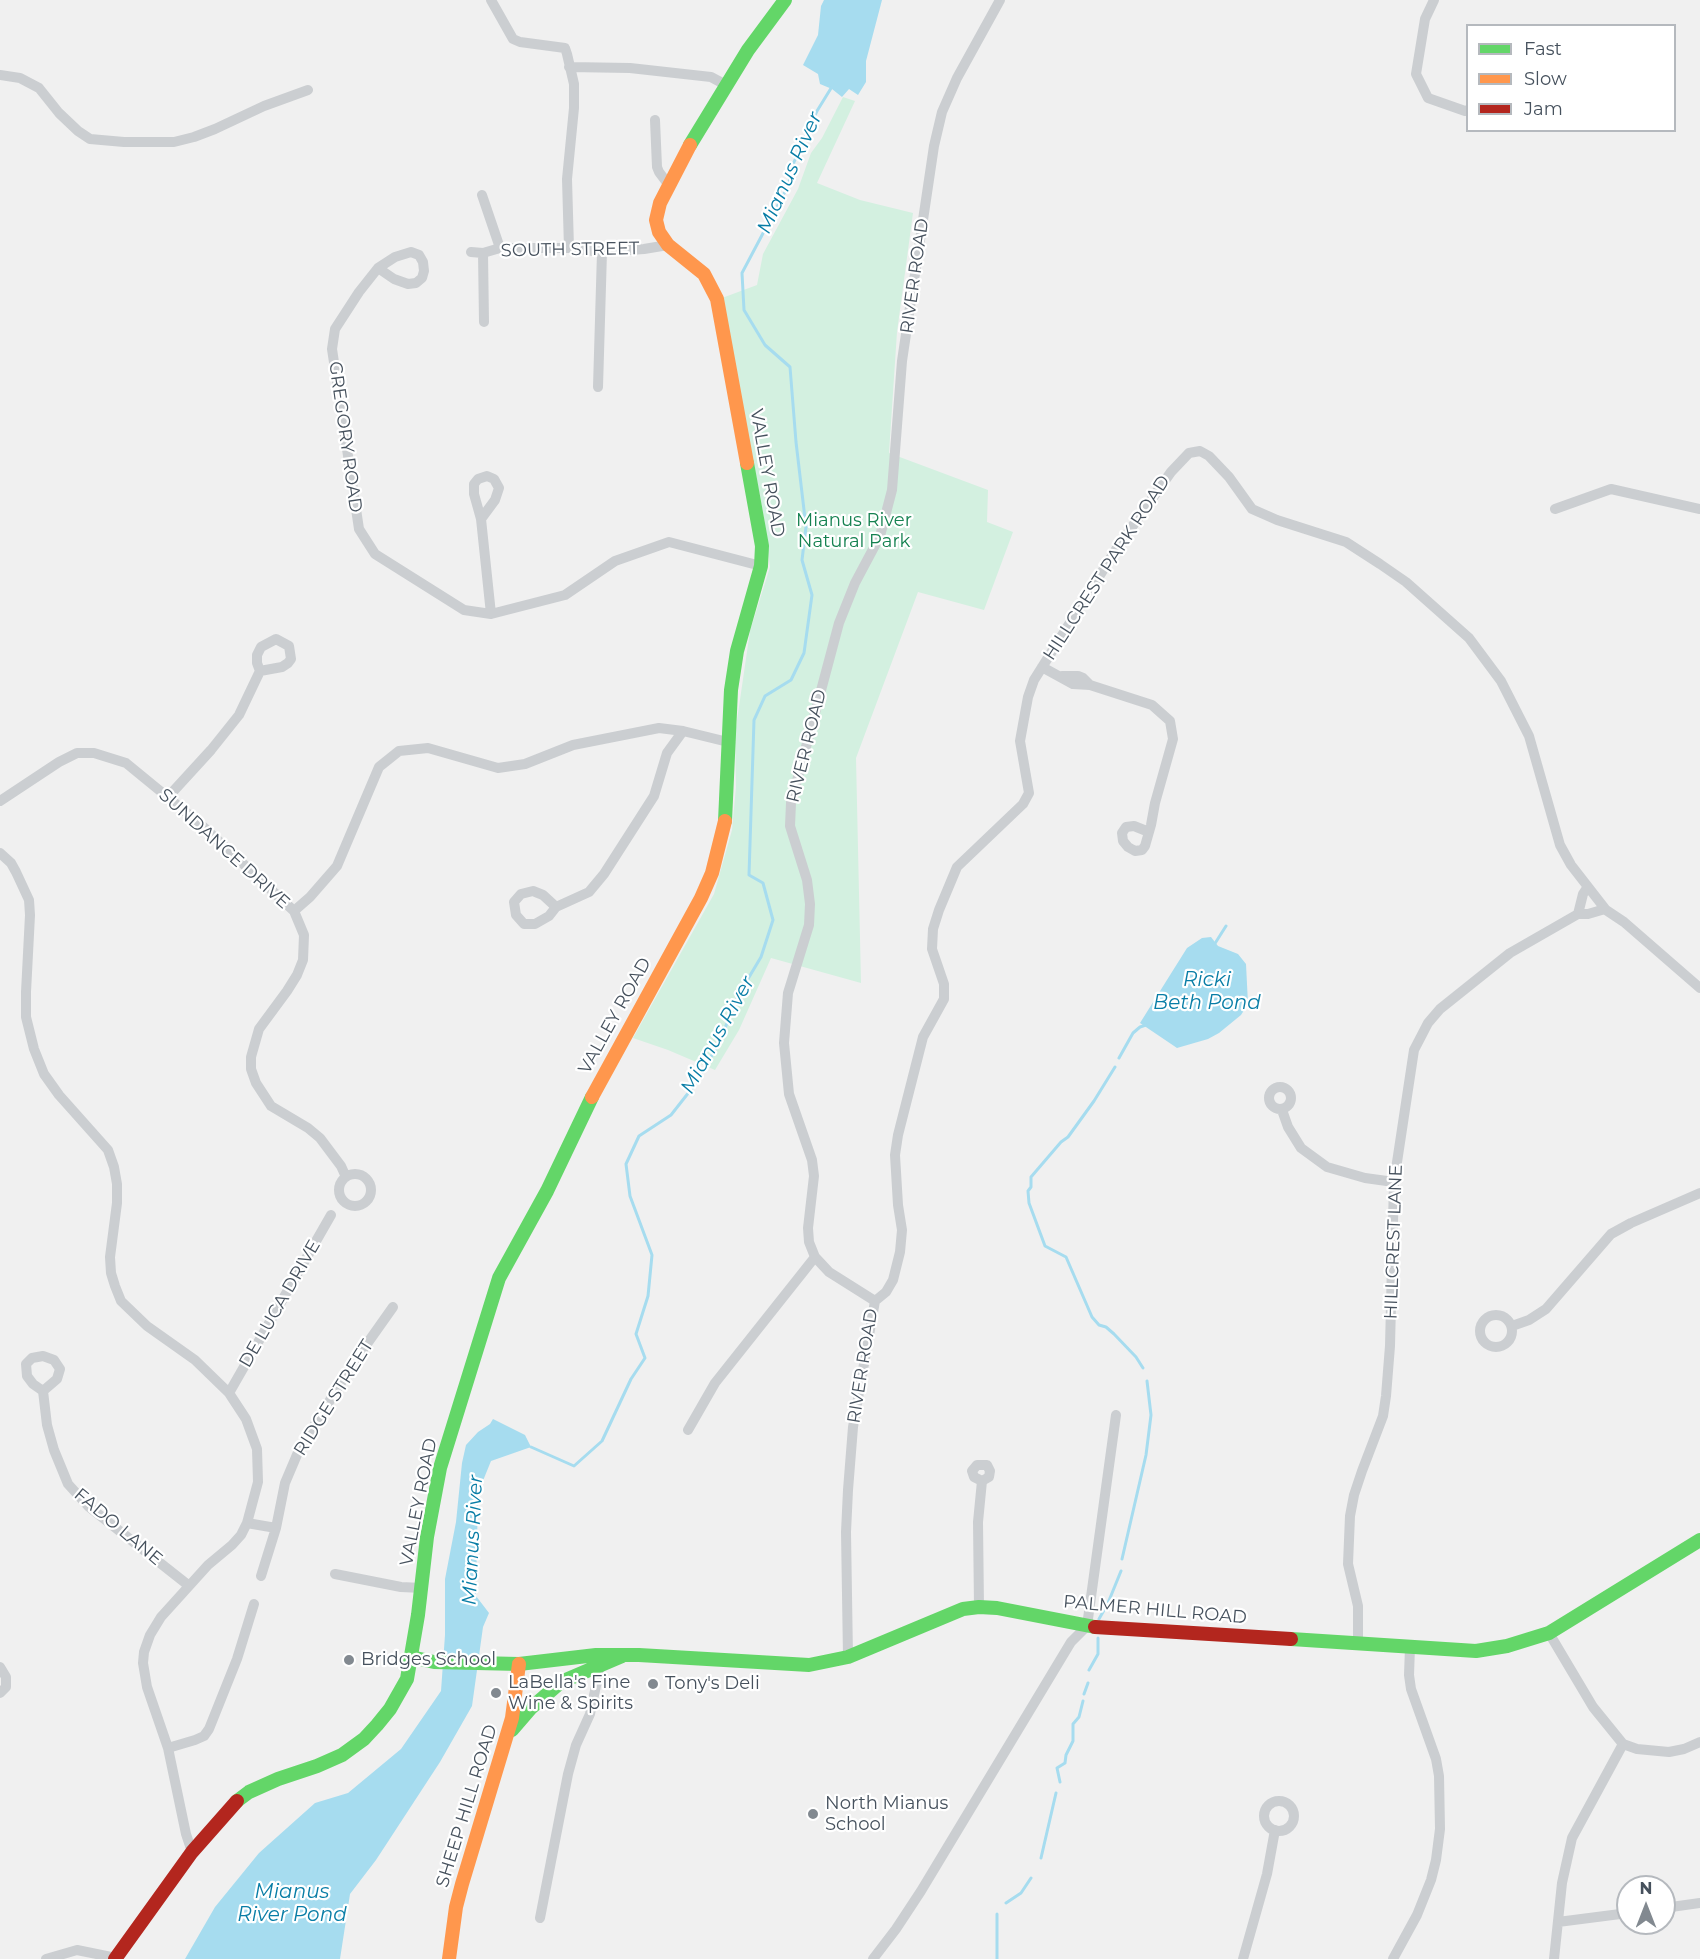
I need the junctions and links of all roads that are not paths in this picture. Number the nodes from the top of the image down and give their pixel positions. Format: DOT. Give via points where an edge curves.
graph roads {
  1 [pos="491,0"];
  2 [pos="785,0"];
  3 [pos="1000,0"];
  4 [pos="1434,0"];
  5 [pos="569,67"];
  6 [pos="0,75"];
  7 [pos="726,85"];
  8 [pos="308,90"];
  9 [pos="1466,110"];
  10 [pos="656,120"];
  11 [pos="668,184"];
  12 [pos="482,195"];
  13 [pos="668,245"];
  14 [pos="500,248"];
  15 [pos="569,248"];
  16 [pos="471,252"];
  17 [pos="602,252"];
  18 [pos="483,253"];
  19 [pos="378,268"];
  20 [pos="484,322"];
  21 [pos="598,387"];
  22 [pos="1555,509"];
  23 [pos="1700,509"];
  24 [pos="481,519"];
  25 [pos="760,566"];
  26 [pos="491,614"];
  27 [pos="1042,667"];
  28 [pos="260,671"];
  29 [pos="683,731"];
  30 [pos="728,742"];
  31 [pos="168,797"];
  32 [pos="0,801"];
  33 [pos="1149,832"];
  34 [pos="0,853"];
  35 [pos="1587,888"];
  36 [pos="556,907"];
  37 [pos="1605,909"];
  38 [pos="294,911"];
  39 [pos="1578,914"];
  40 [pos="1700,988"];
  41 [pos="1282,1110"];
  42 [pos="346,1177"];
  43 [pos="1394,1182"];
  44 [pos="1700,1193"];
  45 [pos="331,1215"];
  46 [pos="814,1257"];
  47 [pos="875,1301"];
  48 [pos="393,1307"];
  49 [pos="1512,1326"];
  50 [pos="43,1391"];
  51 [pos="229,1393"];
  52 [pos="1116,1415"];
  53 [pos="688,1430"];
  54 [pos="982,1481"];
  55 [pos="247,1523"];
  56 [pos="276,1528"];
  57 [pos="1700,1540"];
  58 [pos="335,1574"];
  59 [pos="261,1576"];
  60 [pos="188,1586"];
  61 [pos="422,1588"];
  62 [pos="254,1604"];
  63 [pos="980,1606"];
  64 [pos="1087,1626"];
  65 [pos="1549,1633"];
  66 [pos="1358,1644"];
  67 [pos="1410,1647"];
  68 [pos="623,1655"];
  69 [pos="411,1657"];
  70 [pos="848,1657"];
  71 [pos="519,1664"];
  72 [pos="0,1667"];
  73 [pos="600,1667"];
  74 [pos="0,1693"];
  75 [pos="506,1737"];
  76 [pos="1700,1742"];
  77 [pos="1623,1744"];
  78 [pos="168,1748"];
  79 [pos="1275,1830"];
  80 [pos="192,1852"];
  81 [pos="1700,1903"];
  82 [pos="1676,1906"];
  83 [pos="1616,1915"];
  84 [pos="540,1918"];
  85 [pos="1558,1922"];
  86 [pos="46,1959"];
  87 [pos="116,1959"];
  88 [pos="449,1959"];
  89 [pos="873,1959"];
  90 [pos="1243,1959"];
  91 [pos="1393,1959"];
  92 [pos="1554,1959"];
  1 -- 5 [label="street" via="513,39 565,48"];
  2 -- 7 [label="street, VALLEY ROAD"];
  3 -- 46 [label="street, RIVER ROAD" via="957,78 939,123 902,361 892,490 880,537 839,623 791,803 790,825 810,904 809,925 789,993 784,1043 789,1094 812,1160 808,1228"];
  4 -- 9 [label="street" via="1425,19 1416,74 1428,98"];
  5 -- 7 [label="street" via="630,68 711,77"];
  5 -- 15 [label="street" via="574,108 567,179"];
  6 -- 8 [label="street" via="39,87 59,113 90,139 124,142 174,142 194,137"];
  7 -- 11 [label="street, VALLEY ROAD"];
  10 -- 11 [label="street" via="657,167"];
  11 -- 13 [label="street, VALLEY ROAD" via="656,220"];
  12 -- 14 [label="street"];
  13 -- 17 [label="street, SOUTH STREET"];
  13 -- 25 [label="street, VALLEY ROAD" via="704,274 717,299 760,529"];
  14 -- 15 [label="street, SOUTH STREET"];
  14 -- 18 [label="street, SOUTH STREET"];
  15 -- 17 [label="street, SOUTH STREET"];
  16 -- 18 [label="street, SOUTH STREET"];
  17 -- 21 [label="street"];
  18 -- 20 [label="street"];
  19 -- 26 [label="street, GREGORY ROAD" via="335,329 332,349 358,529 375,555 464,610"];
  22 -- 23 [label="street" via="1611,489"];
  24 -- 26 [label="street"];
  25 -- 26 [label="street, GREGORY ROAD" via="669,542 615,561 565,595"];
  25 -- 30 [label="street, VALLEY ROAD" via="737,651"];
  27 -- 33 [label="street" via="1073,684 1090,685 1152,705 1170,721 1173,739"];
  27 -- 35 [label="street, HILLCREST PARK ROAD" via="1165,479 1190,453 1200,451 1209,456 1252,509 1346,542 1406,582 1469,638 1501,681 1529,736 1560,845"];
  27 -- 47 [label="street, HILLCREST PARK ROAD" via="1028,697 1021,728 1029,793 1023,804 957,867 933,930 932,949 944,984 944,999 923,1037 898,1135 895,1155 902,1230 900,1252 893,1280"];
  28 -- 31 [label="street" via="239,715"];
  29 -- 30 [label="street"];
  29 -- 36 [label="street" via="667,753 654,795 604,874 589,892"];
  29 -- 38 [label="street" via="659,728 573,745 525,764 498,768 428,748 399,751 379,767 338,866"];
  30 -- 61 [label="street, VALLEY ROAD" via="725,823 701,898 597,1086 547,1191 499,1278 440,1467"];
  31 -- 32 [label="street, SUNDANCE DRIVE" via="126,763 94,753 77,753"];
  31 -- 38 [label="street, SUNDANCE DRIVE"];
  34 -- 51 [label="street" via="11,863 29,900 26,1017 34,1049 44,1074 108,1150 114,1167 117,1203 110,1257 121,1301 147,1326 195,1360"];
  35 -- 37 [label="street, HILLCREST PARK ROAD"];
  35 -- 39 [label="street"];
  37 -- 39 [label="street, HILLCREST LANE"];
  37 -- 40 [label="street, HILLCREST PARK ROAD"];
  38 -- 42 [label="street, SUNDANCE DRIVE" via="304,935 303,960 287,992 259,1029 250,1069 271,1106 320,1138"];
  39 -- 43 [label="street, HILLCREST LANE" via="1510,954 1428,1023 1414,1050"];
  41 -- 43 [label="street" via="1301,1148 1327,1167"];
  43 -- 66 [label="street, HILLCREST LANE" via="1386,1396 1383,1416 1354,1495 1348,1539 1349,1571 1358,1606"];
  44 -- 49 [label="street" via="1611,1234 1546,1309"];
  45 -- 51 [label="street, DE LUCA DRIVE"];
  46 -- 47 [label="street, RIVER ROAD" via="829,1272"];
  46 -- 53 [label="street" via="715,1383"];
  47 -- 70 [label="street, RIVER ROAD" via="853,1427 848,1490"];
  48 -- 56 [label="street, RIDGE STREET" via="299,1450 285,1483"];
  50 -- 60 [label="street, FADO LANE" via="47,1425 68,1484 88,1506"];
  51 -- 55 [label="street" via="246,1419 257,1449 258,1482"];
  52 -- 64 [label="street"];
  54 -- 63 [label="street" via="978,1522"];
  55 -- 56 [label="street"];
  55 -- 60 [label="street" via="232,1545"];
  56 -- 59 [label="street, RIDGE STREET"];
  57 -- 65 [label="street, PALMER HILL ROAD"];
  58 -- 61 [label="street"];
  60 -- 78 [label="street" via="160,1617 144,1652 147,1687"];
  61 -- 69 [label="street, VALLEY ROAD"];
  62 -- 78 [label="street" via="209,1729 204,1736"];
  63 -- 64 [label="street, PALMER HILL ROAD"];
  63 -- 70 [label="street, PALMER HILL ROAD"];
  64 -- 66 [label="street, PALMER HILL ROAD"];
  64 -- 89 [label="street" via="1071,1642 921,1890"];
  65 -- 67 [label="street, PALMER HILL ROAD" via="1487,1650"];
  65 -- 77 [label="street" via="1593,1707"];
  66 -- 67 [label="street, PALMER HILL ROAD"];
  67 -- 91 [label="street" via="1411,1689 1439,1776 1440,1829 1431,1880"];
  68 -- 70 [label="street, PALMER HILL ROAD" via="788,1665"];
  68 -- 71 [label="street, PALMER HILL ROAD"];
  68 -- 73 [label="street"];
  69 -- 71 [label="street, PALMER HILL ROAD" via="434,1662"];
  69 -- 80 [label="street, VALLEY ROAD" via="407,1679 390,1709 364,1738 342,1755 249,1792 224,1812"];
  71 -- 75 [label="street, SHEEP HILL ROAD"];
  72 -- 74 [label="street" via="6,1677 6,1687"];
  73 -- 75 [label="street" via="561,1682"];
  73 -- 84 [label="street" via="590,1714 568,1774"];
  75 -- 88 [label="street, SHEEP HILL ROAD" via="456,1907"];
  76 -- 77 [label="street" via="1669,1752"];
  77 -- 85 [label="street" via="1572,1838"];
  78 -- 80 [label="street"];
  79 -- 90 [label="street"];
  80 -- 87 [label="street, VALLEY ROAD"];
  81 -- 82 [label="street"];
  83 -- 85 [label="street"];
  85 -- 92 [label="street"];
  86 -- 87 [label="street" via="77,1950"];
}
